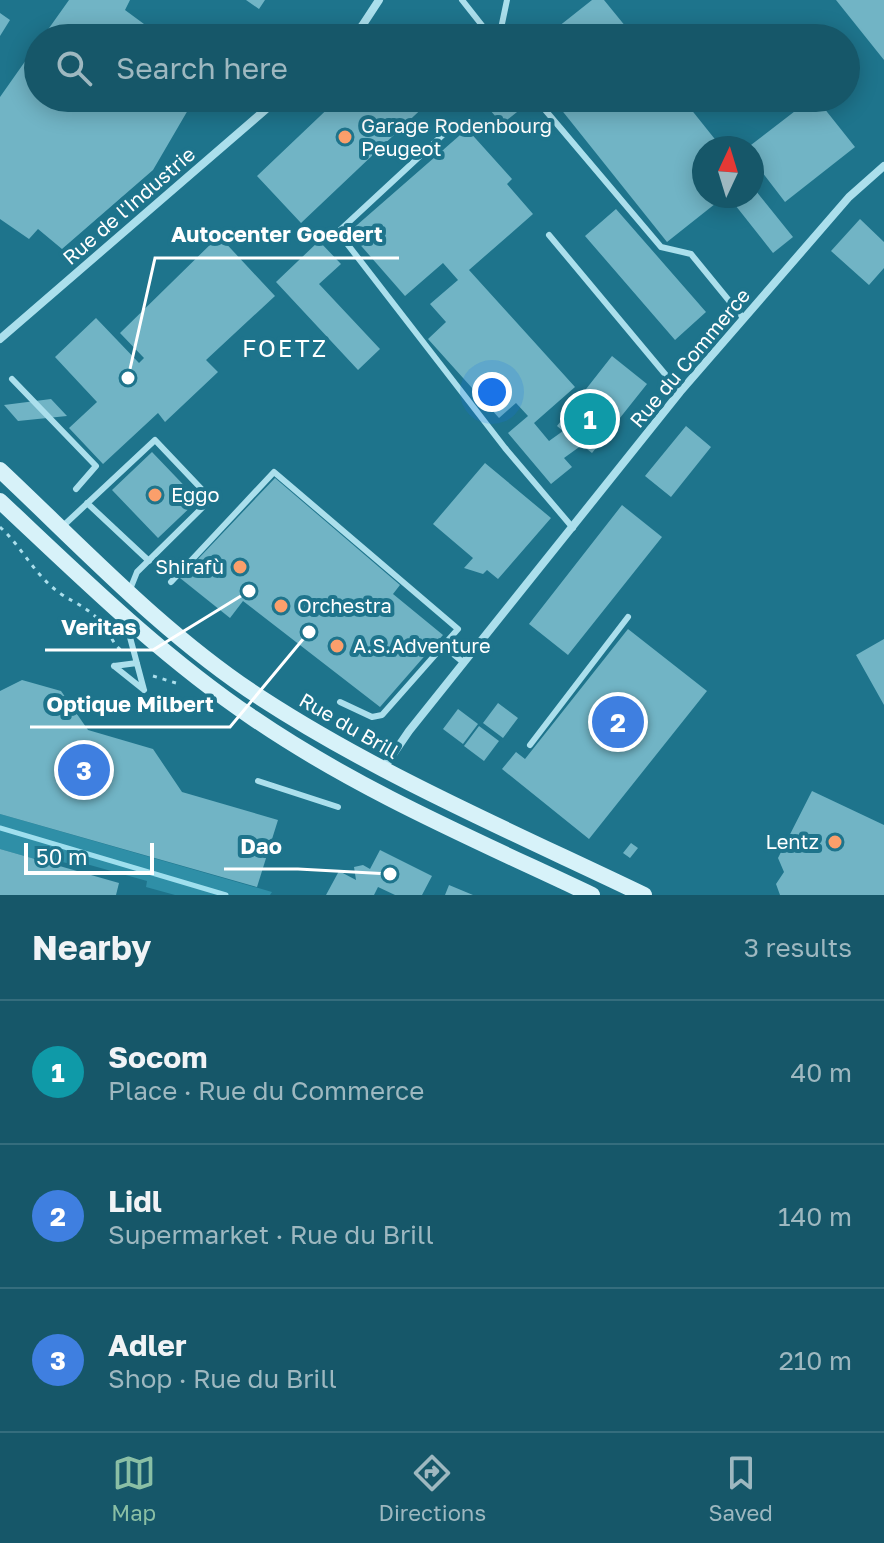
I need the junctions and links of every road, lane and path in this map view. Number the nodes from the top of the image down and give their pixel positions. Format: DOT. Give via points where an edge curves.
graph roads {
  1 [pos="379,0"];
  2 [pos="462,0"];
  3 [pos="507,0"];
  4 [pos="363,24"];
  5 [pos="481,24"];
  6 [pos="502,24"];
  7 [pos="263,112"];
  8 [pos="547,112"];
  9 [pos="447,131"];
  10 [pos="884,166"];
  11 [pos="549,235"];
  12 [pos="744,319"];
  13 [pos="0,339"];
  14 [pos="12,379"];
  15 [pos="680,392"];
  16 [pos="0,470"];
  17 [pos="76,489"];
  18 [pos="0,501"];
  19 [pos="87,503"];
  20 [pos="62,528"];
  21 [pos="573,528"];
  22 [pos="149,561"];
  23 [pos="171,582"];
  24 [pos="129,592"];
  25 [pos="628,617"];
  26 [pos="125,618"];
  27 [pos="442,645"];
  28 [pos="137,663"];
  29 [pos="465,663"];
  30 [pos="340,702"];
  31 [pos="530,745"];
  32 [pos="383,769"];
  33 [pos="258,781"];
  34 [pos="338,807"];
  35 [pos="592,895"];
  36 [pos="644,895"];
  1 -- 4 [label="street"];
  2 -- 5 [label="lane"];
  3 -- 6 [label="lane"];
  7 -- 13 [label="street, Rue de l'Industrie"];
  8 -- 12 [label="lane" via="661,247 691,254"];
  9 -- 21 [label="lane" via="338,232"];
  10 -- 12 [label="street, Rue du Commerce" via="849,197"];
  11 -- 15 [label="lane"];
  12 -- 15 [label="street, Rue du Commerce"];
  14 -- 17 [label="lane" via="96,466"];
  15 -- 21 [label="street, Rue du Commerce"];
  16 -- 20 [label="main road, Rue du Brill"];
  18 -- 26 [label="main road"];
  19 -- 20 [label="lane"];
  19 -- 22 [label="lane"];
  19 -- 22 [label="lane" via="155,440 211,499"];
  20 -- 24 [label="main road, Rue du Brill"];
  21 -- 29 [label="street, Rue du Commerce"];
  22 -- 24 [label="lane" via="137,572"];
  23 -- 27 [label="lane" via="274,472 458,629"];
  24 -- 32 [label="main road, Rue du Brill" via="258,696"];
  25 -- 31 [label="lane"];
  26 -- 28 [label="lane"];
  26 -- 35 [label="main road" via="253,718 308,753"];
  27 -- 29 [label="lane"];
  27 -- 30 [label="lane" via="382,715 372,717"];
  28 -- 28 [label="lane" via="144,690 114,666"];
  29 -- 32 [label="street, Rue du Commerce"];
  32 -- 36 [label="main road, Rue du Brill"];
  33 -- 34 [label="lane"];
}
